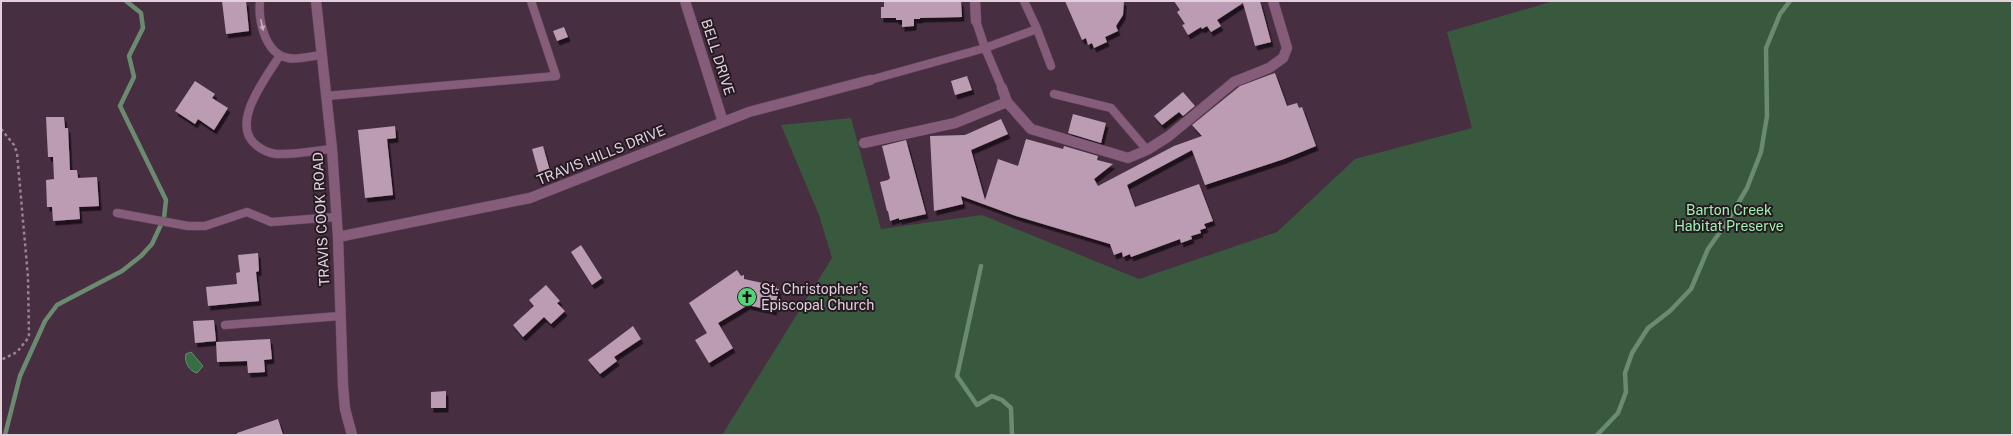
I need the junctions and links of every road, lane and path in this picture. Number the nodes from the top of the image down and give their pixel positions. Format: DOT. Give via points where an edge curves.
graph roads {
  1 [pos="260,1"];
  2 [pos="316,1"];
  3 [pos="531,1"];
  4 [pos="685,1"];
  5 [pos="975,1"];
  6 [pos="1024,1"];
  7 [pos="1273,1"];
  8 [pos="976,21"];
  9 [pos="1037,29"];
  10 [pos="985,48"];
  11 [pos="280,55"];
  12 [pos="322,55"];
  13 [pos="1051,66"];
  14 [pos="870,80"];
  15 [pos="1002,88"];
  16 [pos="1054,94"];
  17 [pos="326,96"];
  18 [pos="1007,102"];
  19 [pos="723,122"];
  20 [pos="1,129"];
  21 [pos="864,143"];
  22 [pos="332,149"];
  23 [pos="1148,150"];
  24 [pos="117,213"];
  25 [pos="336,217"];
  26 [pos="338,237"];
  27 [pos="340,316"];
  28 [pos="225,325"];
  29 [pos="1,360"];
  30 [pos="352,435"];
  1 -- 11 [label="lane, one-way" via="261,25 271,47"];
  2 -- 12 [label="street, TRAVIS COOK ROAD"];
  3 -- 17 [label="lane" via="556,76"];
  4 -- 19 [label="street, BELL DRIVE"];
  5 -- 8 [label="street"];
  6 -- 9 [label="lane"];
  7 -- 23 [label="street" via="1287,48 1283,58 1269,68 1234,82 1169,136"];
  8 -- 10 [label="lane"];
  9 -- 10 [label="lane"];
  9 -- 13 [label="lane"];
  10 -- 14 [label="lane"];
  10 -- 15 [label="lane"];
  11 -- 12 [label="lane" via="292,59"];
  11 -- 22 [label="lane" via="251,106 246,123 248,136 263,150 275,154"];
  12 -- 17 [label="street, TRAVIS COOK ROAD"];
  14 -- 19 [label="street, TRAVIS HILLS DRIVE" via="749,112"];
  15 -- 18 [label="street"];
  16 -- 23 [label="lane" via="1111,108"];
  17 -- 22 [label="street, TRAVIS COOK ROAD"];
  18 -- 21 [label="street" via="956,123"];
  18 -- 23 [label="street" via="1031,129 1128,158"];
  19 -- 26 [label="street, TRAVIS HILLS DRIVE" via="530,198"];
  20 -- 29 [label="path" via="18,153 28,277 29,337 17,352"];
  22 -- 25 [label="street, TRAVIS COOK ROAD"];
  24 -- 25 [label="lane" via="188,226 205,226 247,212 271,222"];
  25 -- 26 [label="street, TRAVIS COOK ROAD"];
  26 -- 27 [label="street, TRAVIS COOK ROAD"];
  27 -- 28 [label="lane"];
  27 -- 30 [label="street, TRAVIS COOK ROAD" via="345,409"];
}
